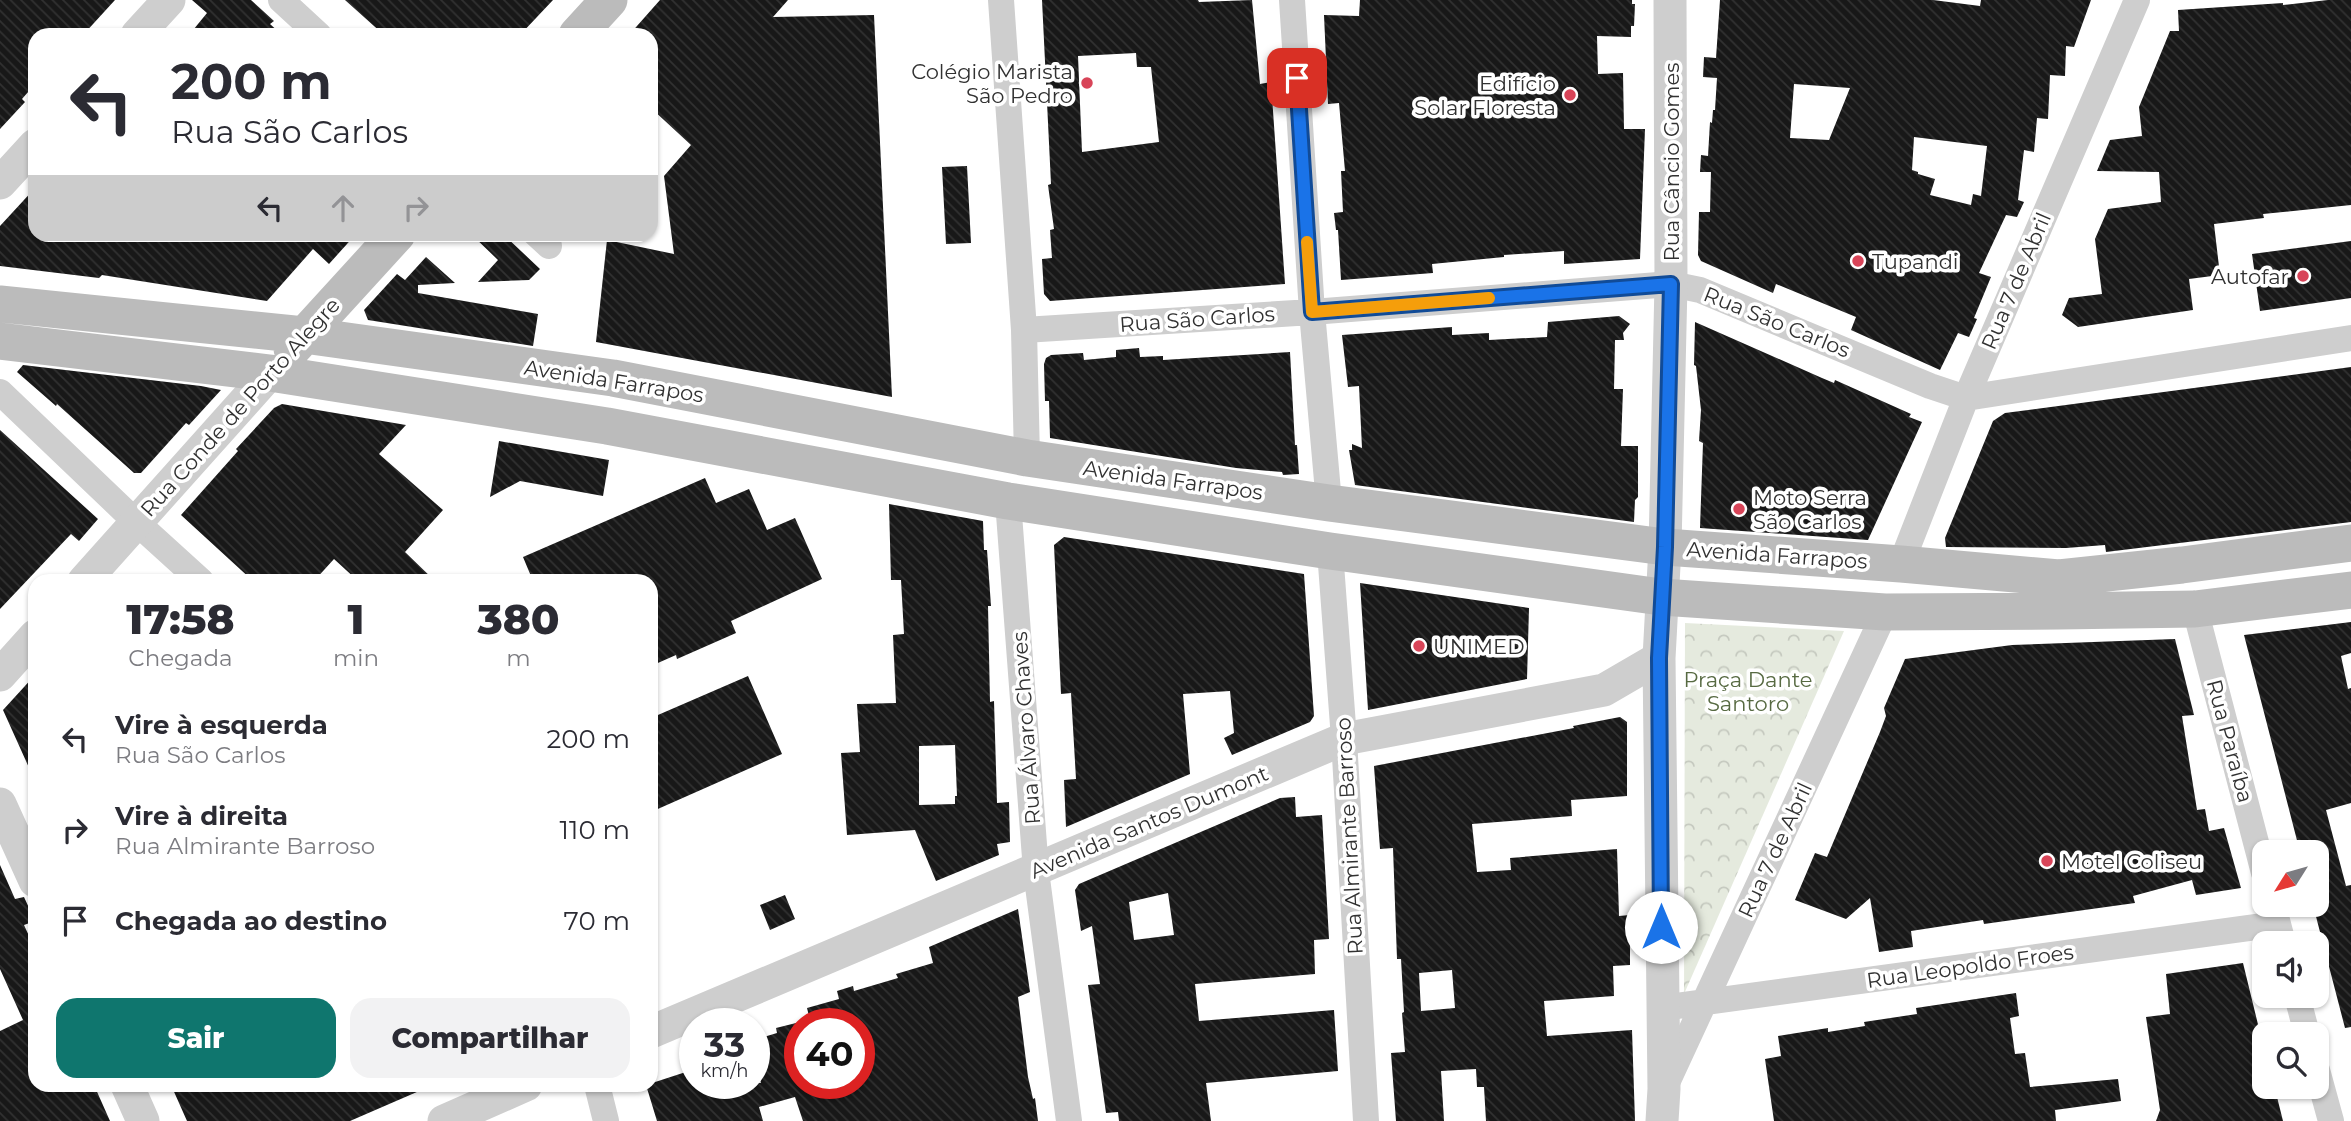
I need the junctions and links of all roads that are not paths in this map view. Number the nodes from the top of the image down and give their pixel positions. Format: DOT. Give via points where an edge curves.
graph roads {
  1 [pos="169,0"];
  2 [pos="281,0"];
  3 [pos="609,0"];
  4 [pos="1002,0"];
  5 [pos="1292,0"];
  6 [pos="1670,0"];
  7 [pos="2137,0"];
  8 [pos="143,28"];
  9 [pos="311,28"];
  10 [pos="584,28"];
  11 [pos="28,153"];
  12 [pos="0,183"];
  13 [pos="390,242"];
  14 [pos="1671,284"];
  15 [pos="0,304"];
  16 [pos="1312,312"];
  17 [pos="1024,330"];
  18 [pos="304,335"];
  19 [pos="2351,338"];
  20 [pos="0,341"];
  21 [pos="270,373"];
  22 [pos="0,392"];
  23 [pos="1966,398"];
  24 [pos="1027,458"];
  25 [pos="1008,501"];
  26 [pos="1329,503"];
  27 [pos="136,523"];
  28 [pos="2351,543"];
  29 [pos="1665,547"];
  30 [pos="1330,551"];
  31 [pos="1901,564"];
  32 [pos="90,574"];
  33 [pos="193,574"];
  34 [pos="2351,590"];
  35 [pos="1661,597"];
  36 [pos="2195,609"];
  37 [pos="1885,612"];
  38 [pos="28,644"];
  39 [pos="1659,658"];
  40 [pos="0,675"];
  41 [pos="1344,739"];
  42 [pos="0,804"];
  43 [pos="2255,840"];
  44 [pos="28,866"];
  45 [pos="1037,870"];
  46 [pos="2278,924"];
  47 [pos="1706,1002"];
  48 [pos="1662,1008"];
  49 [pos="658,1029"];
  50 [pos="1664,1088"];
  51 [pos="130,1092"];
  52 [pos="510,1092"];
  53 [pos="599,1092"];
  54 [pos="2324,1099"];
  55 [pos="143,1121"];
  56 [pos="444,1121"];
  57 [pos="607,1121"];
  58 [pos="1069,1121"];
  59 [pos="1366,1121"];
  60 [pos="1662,1121"];
  61 [pos="2330,1121"];
  1 -- 8 [label="street"];
  2 -- 9 [label="street"];
  3 -- 10 [label="main road"];
  4 -- 17 [label="street"];
  5 -- 16 [label="street"];
  6 -- 14 [label="street, Rua Câncio Gomes"];
  7 -- 23 [label="street, Rua 7 de Abril"];
  11 -- 12 [label="street"];
  13 -- 18 [label="main road, Rua Conde de Porto Alegre"];
  14 -- 16 [label="street, Rua São Carlos"];
  14 -- 23 [label="street, Rua São Carlos" via="1700,290"];
  14 -- 29 [label="street, Rua Câncio Gomes"];
  15 -- 18 [label="main road, Avenida Farrapos"];
  16 -- 17 [label="street, Rua São Carlos"];
  16 -- 26 [label="street"];
  17 -- 24 [label="street"];
  18 -- 21 [label="main road, Rua Conde de Porto Alegre"];
  18 -- 24 [label="main road, Avenida Farrapos" via="613,378"];
  19 -- 23 [label="street, Rua São Carlos"];
  20 -- 21 [label="main road"];
  21 -- 25 [label="main road" via="607,426"];
  21 -- 27 [label="street, Rua Conde de Porto Alegre"];
  22 -- 27 [label="street"];
  23 -- 31 [label="street, Rua 7 de Abril"];
  24 -- 26 [label="main road, Avenida Farrapos"];
  25 -- 30 [label="main road"];
  25 -- 45 [label="street, Rua Álvaro Chaves"];
  26 -- 29 [label="main road, Avenida Farrapos"];
  27 -- 32 [label="street, Rua Conde de Porto Alegre"];
  27 -- 33 [label="street"];
  28 -- 31 [label="main road, Avenida Farrapos" via="2059,578"];
  29 -- 31 [label="main road, Avenida Farrapos"];
  29 -- 35 [label="street, Rua Câncio Gomes"];
  30 -- 35 [label="main road"];
  30 -- 41 [label="street, Rua Almirante Barroso"];
  34 -- 36 [label="main road"];
  35 -- 37 [label="main road"];
  35 -- 39 [label="street, Rua Câncio Gomes"];
  36 -- 37 [label="main road"];
  36 -- 43 [label="street, Rua Paraíba"];
  37 -- 47 [label="street, Rua 7 de Abril"];
  38 -- 40 [label="street"];
  39 -- 41 [label="street, Avenida Santos Dumont" via="1604,690"];
  39 -- 48 [label="street, Rua Câncio Gomes"];
  41 -- 45 [label="street, Avenida Santos Dumont"];
  41 -- 59 [label="street, Rua Almirante Barroso"];
  42 -- 44 [label="street"];
  45 -- 49 [label="street, Avenida Santos Dumont"];
  45 -- 58 [label="street, Rua Álvaro Chaves"];
  46 -- 47 [label="street, Rua Leopoldo Froes"];
  47 -- 48 [label="street, Rua Leopoldo Froes"];
  47 -- 50 [label="street, Rua 7 de Abril"];
  48 -- 50 [label="street, Rua Câncio Gomes"];
  50 -- 60 [label="street, Rua Câncio Gomes"];
  51 -- 55 [label="street"];
  52 -- 56 [label="street"];
  53 -- 57 [label="street"];
  54 -- 61 [label="street"];
}
